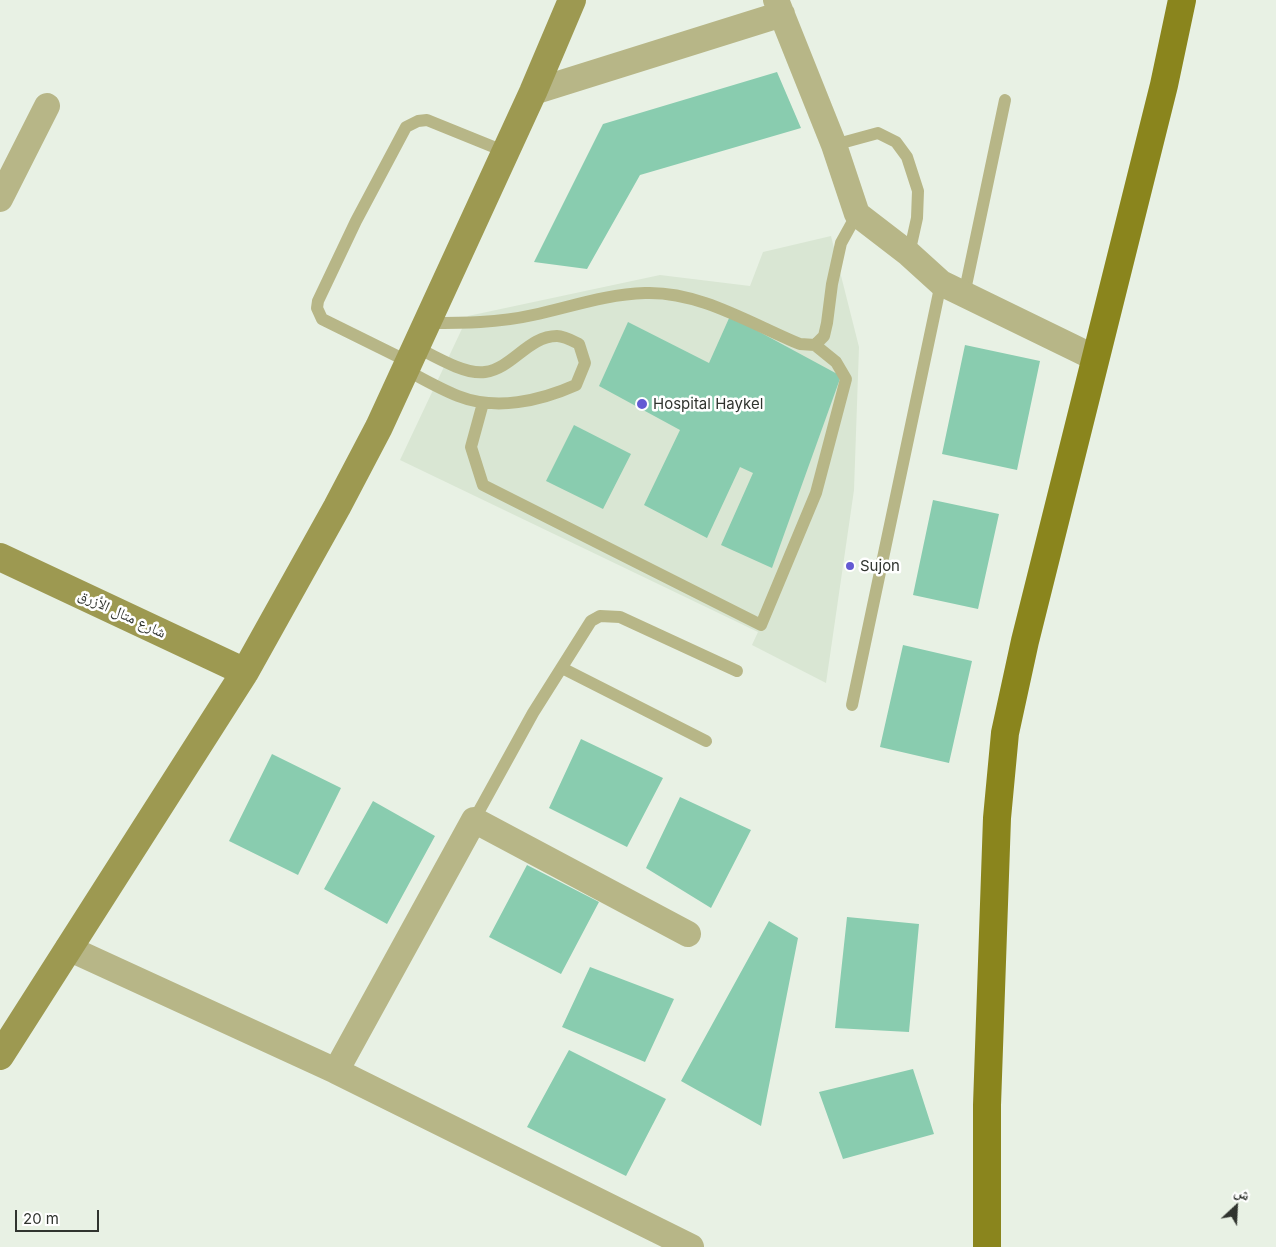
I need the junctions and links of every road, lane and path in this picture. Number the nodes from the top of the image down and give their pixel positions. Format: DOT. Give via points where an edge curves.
graph roads {
  1 [pos="572,0"];
  2 [pos="1182,0"];
  3 [pos="779,7"];
  4 [pos="533,92"];
  5 [pos="1005,100"];
  6 [pos="47,106"];
  7 [pos="834,145"];
  8 [pos="506,152"];
  9 [pos="0,198"];
  10 [pos="857,214"];
  11 [pos="909,254"];
  12 [pos="952,289"];
  13 [pos="815,344"];
  14 [pos="415,351"];
  15 [pos="1094,358"];
  16 [pos="482,403"];
  17 [pos="0,557"];
  18 [pos="562,668"];
  19 [pos="737,671"];
  20 [pos="245,672"];
  21 [pos="852,705"];
  22 [pos="706,741"];
  23 [pos="474,820"];
  24 [pos="688,934"];
  25 [pos="68,948"];
  26 [pos="0,1056"];
  27 [pos="336,1071"];
  28 [pos="692,1247"];
  29 [pos="987,1247"];
  1 -- 4 [label="main road"];
  2 -- 15 [label="main road" via="1164,85"];
  3 -- 4 [label="street"];
  3 -- 7 [label="street"];
  4 -- 8 [label="main road"];
  5 -- 12 [label="lane"];
  6 -- 9 [label="street"];
  7 -- 10 [label="street"];
  7 -- 11 [label="lane" via="878,133 896,142 907,157 918,191 918,218"];
  8 -- 14 [label="main road"];
  8 -- 14 [label="lane" via="427,120 406,127 318,301 322,320"];
  10 -- 11 [label="street"];
  10 -- 13 [label="lane" via="841,244 824,336"];
  11 -- 12 [label="street"];
  12 -- 15 [label="street"];
  12 -- 21 [label="lane"];
  13 -- 14 [label="lane" via="800,344 709,305 682,297 646,293 486,322"];
  13 -- 16 [label="lane" via="836,362 846,379 816,493 760,626 483,484 470,447"];
  14 -- 16 [label="lane" via="459,397"];
  14 -- 16 [label="lane" via="459,368 484,373 508,364 532,344 557,336 579,344 585,363 576,385 549,396 520,402"];
  14 -- 20 [label="main road" via="380,427"];
  15 -- 29 [label="main road" via="1005,734 996,818 987,1105"];
  17 -- 20 [label="main road, شارع متال الأزرق"];
  18 -- 19 [label="lane" via="591,621 610,615 633,622"];
  18 -- 22 [label="lane"];
  18 -- 23 [label="lane" via="533,713"];
  20 -- 25 [label="main road"];
  23 -- 24 [label="street"];
  23 -- 27 [label="street"];
  25 -- 26 [label="main road"];
  25 -- 27 [label="street"];
  27 -- 28 [label="street"];
}
